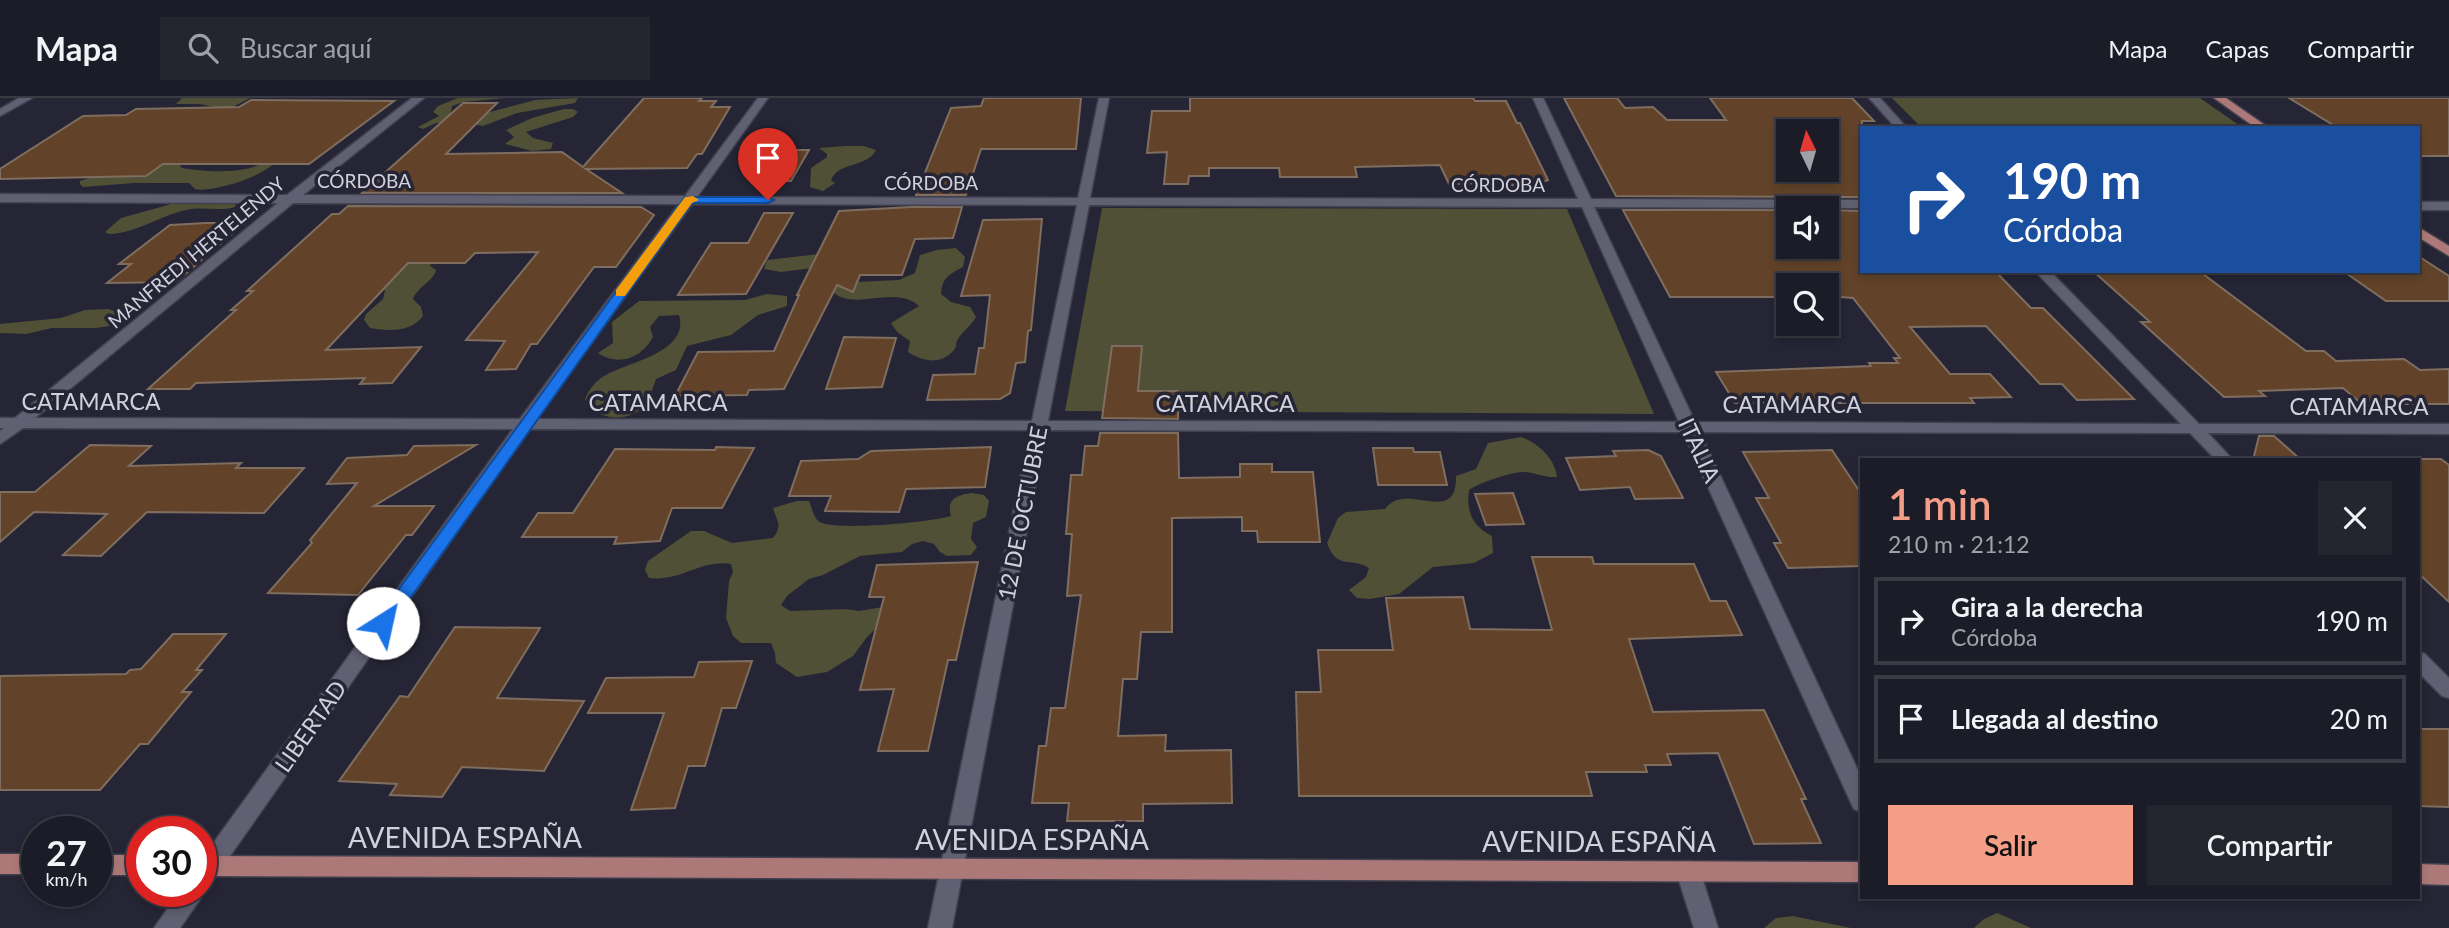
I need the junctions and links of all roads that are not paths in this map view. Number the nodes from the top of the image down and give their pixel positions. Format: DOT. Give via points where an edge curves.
graph roads {
  1 [pos="27,98"];
  2 [pos="419,98"];
  3 [pos="763,98"];
  4 [pos="1104,98"];
  5 [pos="1538,98"];
  6 [pos="1874,98"];
  7 [pos="2219,98"];
  8 [pos="0,113"];
  9 [pos="1900,126"];
  10 [pos="2261,126"];
  11 [pos="0,198"];
  12 [pos="289,200"];
  13 [pos="689,200"];
  14 [pos="1084,202"];
  15 [pos="1586,204"];
  16 [pos="1860,204"];
  17 [pos="2420,206"];
  18 [pos="2449,206"];
  19 [pos="2420,232"];
  20 [pos="2449,252"];
  21 [pos="2044,273"];
  22 [pos="0,423"];
  23 [pos="19,423"];
  24 [pos="524,425"];
  25 [pos="1039,425"];
  26 [pos="1689,426"];
  27 [pos="2194,428"];
  28 [pos="2449,429"];
  29 [pos="0,439"];
  30 [pos="2223,458"];
  31 [pos="2420,661"];
  32 [pos="2449,691"];
  33 [pos="1860,799"];
  34 [pos="217,852"];
  35 [pos="0,864"];
  36 [pos="21,864"];
  37 [pos="951,869"];
  38 [pos="217,870"];
  39 [pos="1688,871"];
  40 [pos="1860,872"];
  41 [pos="2420,874"];
  42 [pos="2449,875"];
  43 [pos="181,907"];
  44 [pos="166,928"];
  45 [pos="940,928"];
  46 [pos="1706,928"];
  1 -- 8 [label="street"];
  2 -- 12 [label="street, MANFREDI HERTELENDY"];
  3 -- 13 [label="street, LIBERTAD"];
  4 -- 14 [label="street, 12 DE OCTUBRE"];
  5 -- 15 [label="street, ITALIA"];
  6 -- 9 [label="street"];
  7 -- 10 [label="main road"];
  11 -- 12 [label="street, CÓRDOBA"];
  12 -- 13 [label="street, CÓRDOBA"];
  12 -- 23 [label="street, MANFREDI HERTELENDY"];
  13 -- 14 [label="street, CÓRDOBA"];
  13 -- 24 [label="street, LIBERTAD"];
  14 -- 15 [label="street, CÓRDOBA"];
  14 -- 25 [label="street, 12 DE OCTUBRE"];
  15 -- 16 [label="street, CÓRDOBA"];
  15 -- 26 [label="street, ITALIA"];
  17 -- 18 [label="street"];
  19 -- 20 [label="main road"];
  21 -- 27 [label="street"];
  22 -- 23 [label="street, CATAMARCA"];
  23 -- 24 [label="street, CATAMARCA"];
  23 -- 29 [label="street, MANFREDI HERTELENDY"];
  24 -- 25 [label="street, CATAMARCA"];
  24 -- 34 [label="street, LIBERTAD"];
  25 -- 26 [label="street, CATAMARCA"];
  25 -- 37 [label="street, 12 DE OCTUBRE"];
  26 -- 27 [label="street, CATAMARCA"];
  26 -- 33 [label="street, ITALIA"];
  27 -- 28 [label="street, CATAMARCA"];
  27 -- 30 [label="street"];
  31 -- 32 [label="street"];
  35 -- 36 [label="main road"];
  37 -- 38 [label="main road, AVENIDA ESPAÑA"];
  37 -- 39 [label="main road, AVENIDA ESPAÑA"];
  37 -- 45 [label="street, 12 DE OCTUBRE"];
  39 -- 40 [label="main road, AVENIDA ESPAÑA"];
  39 -- 46 [label="street"];
  41 -- 42 [label="main road"];
  43 -- 44 [label="street"];
}
